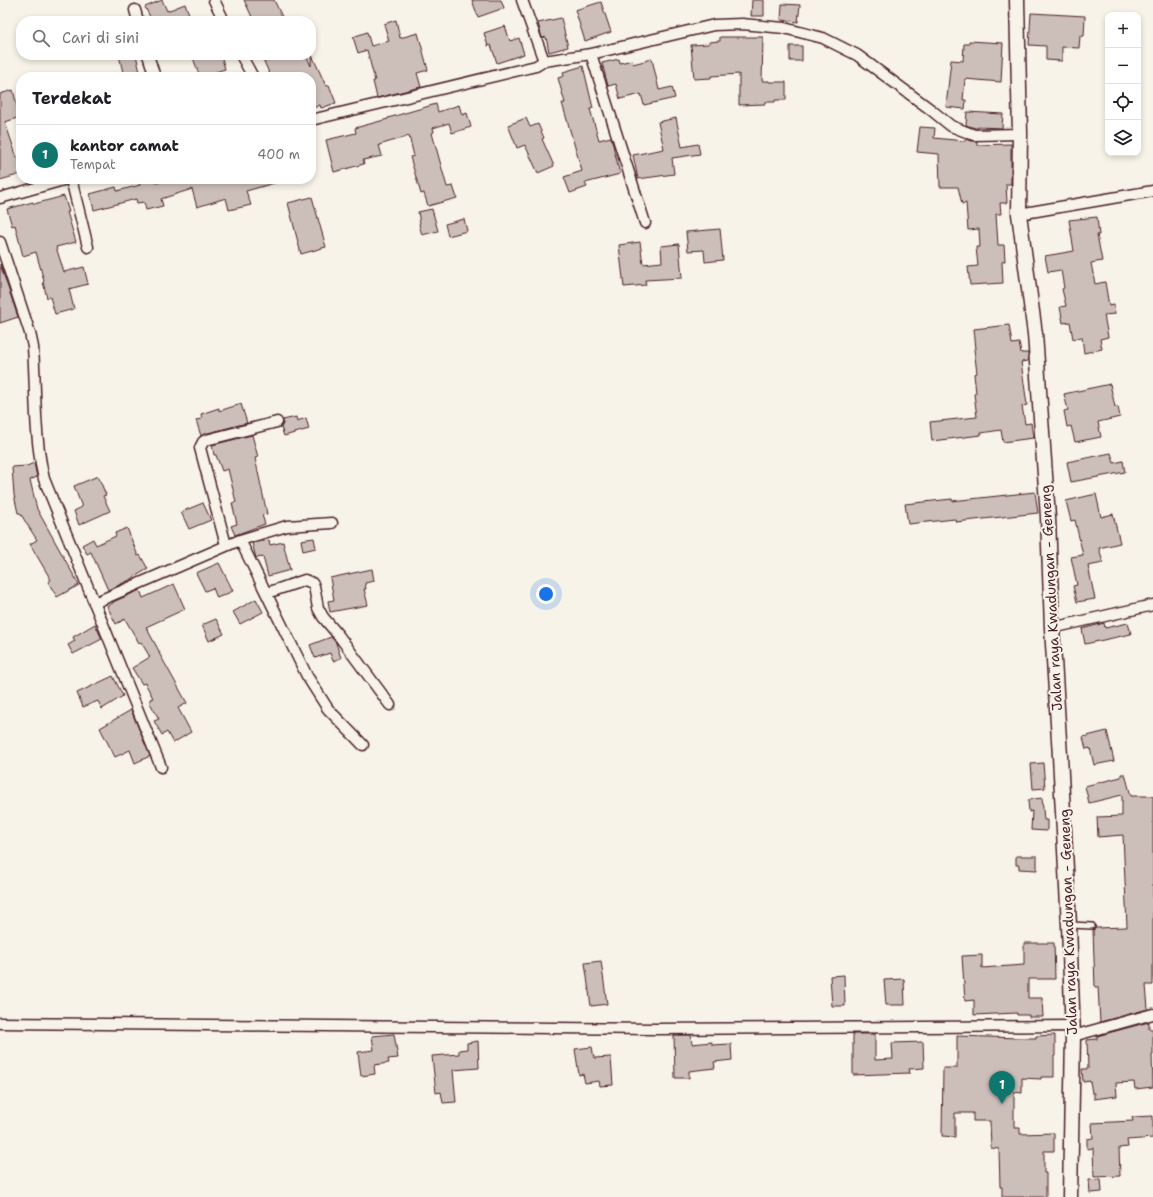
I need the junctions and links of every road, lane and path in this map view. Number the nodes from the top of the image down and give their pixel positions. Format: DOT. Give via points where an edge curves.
graph roads {
  1 [pos="214,0"];
  2 [pos="522,0"];
  3 [pos="1017,0"];
  4 [pos="135,10"];
  5 [pos="137,16"];
  6 [pos="222,16"];
  7 [pos="591,54"];
  8 [pos="150,60"];
  9 [pos="244,60"];
  10 [pos="544,61"];
  11 [pos="153,72"];
  12 [pos="250,72"];
  13 [pos="316,119"];
  14 [pos="1020,134"];
  15 [pos="49,184"];
  16 [pos="72,184"];
  17 [pos="1153,191"];
  18 [pos="0,198"];
  19 [pos="1019,214"];
  20 [pos="645,223"];
  21 [pos="0,242"];
  22 [pos="88,248"];
  23 [pos="277,422"];
  24 [pos="332,523"];
  25 [pos="240,540"];
  26 [pos="226,545"];
  27 [pos="266,593"];
  28 [pos="94,603"];
  29 [pos="1153,605"];
  30 [pos="1052,628"];
  31 [pos="390,705"];
  32 [pos="363,745"];
  33 [pos="161,767"];
  34 [pos="1069,925"];
  35 [pos="1092,926"];
  36 [pos="1153,1014"];
  37 [pos="0,1023"];
  38 [pos="1072,1031"];
  39 [pos="1070,1197"];
  1 -- 6 [label="street"];
  2 -- 10 [label="street"];
  3 -- 14 [label="main road, Jalan raya Kwadungan - Geneng"];
  4 -- 5 [label="street"];
  7 -- 10 [label="street"];
  7 -- 14 [label="street" via="714,25 742,24 784,28 823,38 857,55 951,126 974,135"];
  7 -- 20 [label="street"];
  8 -- 11 [label="street"];
  9 -- 12 [label="street"];
  10 -- 13 [label="street" via="536,66"];
  14 -- 19 [label="main road, Jalan raya Kwadungan - Geneng"];
  15 -- 18 [label="street"];
  16 -- 22 [label="street"];
  17 -- 19 [label="street"];
  19 -- 30 [label="main road, Jalan raya Kwadungan - Geneng" via="1035,334 1048,517"];
  21 -- 28 [label="street" via="33,347 37,432 44,479"];
  23 -- 26 [label="street" via="206,440 200,448"];
  24 -- 25 [label="street" via="287,526"];
  25 -- 26 [label="street"];
  25 -- 27 [label="street"];
  26 -- 28 [label="street"];
  27 -- 31 [label="street" via="305,580 312,583 323,617"];
  27 -- 32 [label="street" via="320,698"];
  28 -- 33 [label="street"];
  29 -- 30 [label="street"];
  30 -- 34 [label="main road, Jalan raya Kwadungan - Geneng"];
  34 -- 35 [label="lane"];
  34 -- 38 [label="main road, Jalan raya Kwadungan - Geneng"];
  36 -- 38 [label="street"];
  37 -- 38 [label="street"];
  38 -- 39 [label="main road, Jalan raya Kwadungan - Geneng"];
}
